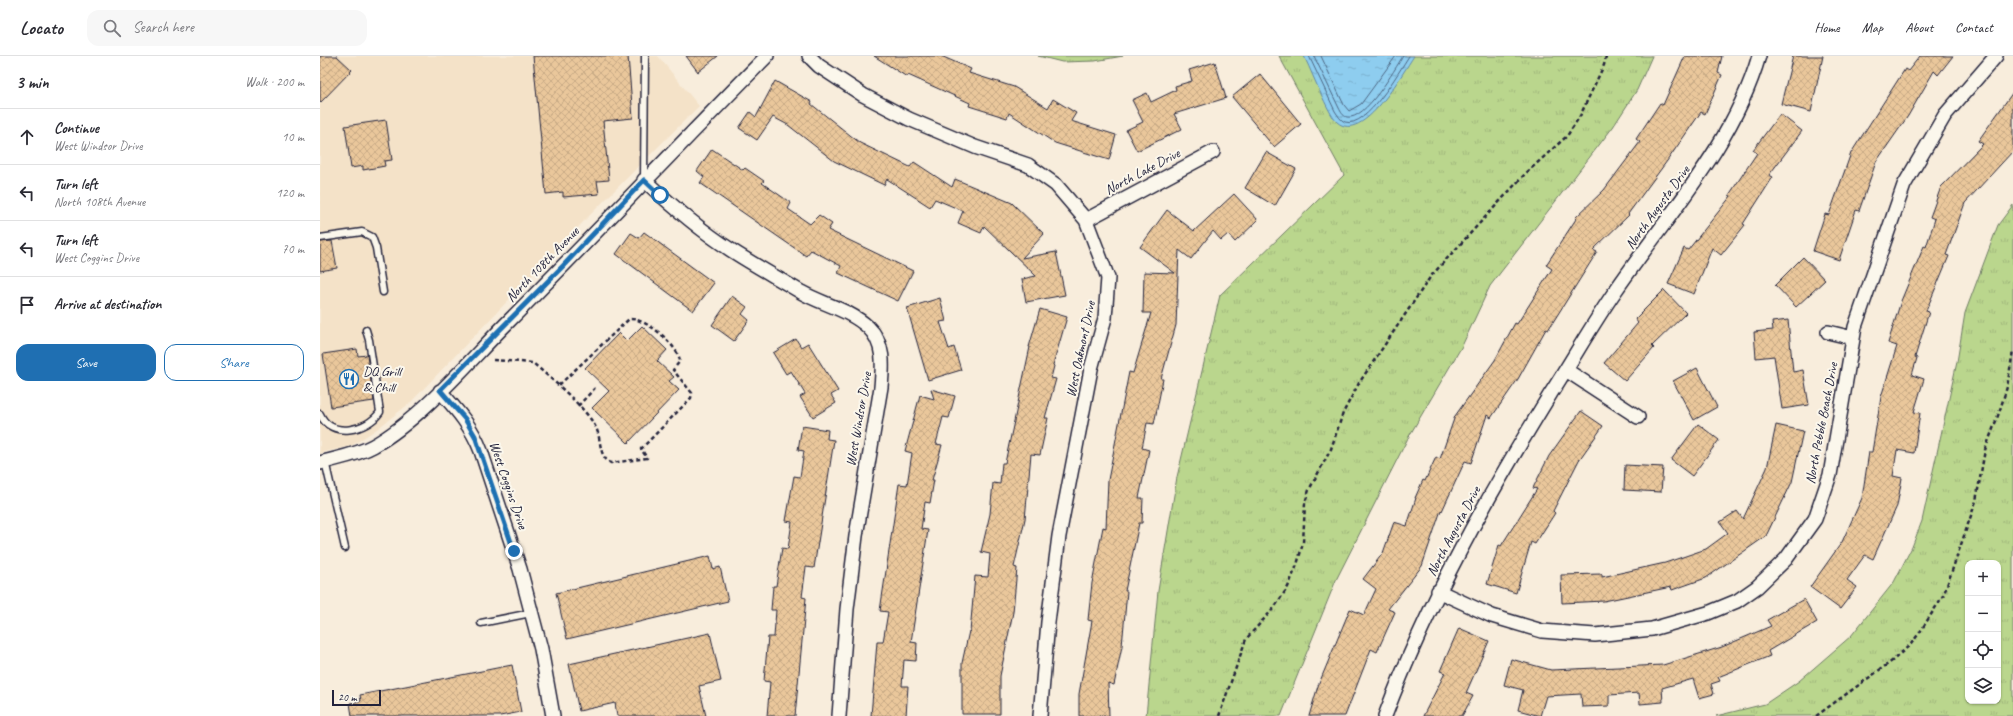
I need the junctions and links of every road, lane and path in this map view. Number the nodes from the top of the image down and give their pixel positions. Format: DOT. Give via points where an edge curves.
graph roads {
  1 [pos="645,56"];
  2 [pos="766,56"];
  3 [pos="809,56"];
  4 [pos="1606,56"];
  5 [pos="1759,56"];
  6 [pos="1996,56"];
  7 [pos="1214,152"];
  8 [pos="644,180"];
  9 [pos="1086,220"];
  10 [pos="320,238"];
  11 [pos="384,292"];
  12 [pos="366,330"];
  13 [pos="1828,332"];
  14 [pos="1853,338"];
  15 [pos="2013,351"];
  16 [pos="488,360"];
  17 [pos="1566,370"];
  18 [pos="558,386"];
  19 [pos="595,388"];
  20 [pos="440,390"];
  21 [pos="578,406"];
  22 [pos="320,414"];
  23 [pos="1638,417"];
  24 [pos="323,462"];
  25 [pos="345,548"];
  26 [pos="1438,591"];
  27 [pos="531,613"];
  28 [pos="481,623"];
  29 [pos="553,716"];
  30 [pos="838,716"];
  31 [pos="1040,716"];
  32 [pos="1219,716"];
  33 [pos="1386,716"];
  34 [pos="1816,716"];
  1 -- 8 [label="lane"];
  2 -- 8 [label="street, North 108th Avenue"];
  3 -- 9 [label="street, West Oakmont Drive" via="819,66 863,95 909,120 1028,165 1056,185"];
  4 -- 32 [label="path" via="1580,116 1567,136 1525,174 1431,276 1359,383 1343,413 1331,449 1309,490 1305,503 1302,542 1297,565 1288,587 1274,608 1246,639"];
  5 -- 17 [label="street, North Augusta Drive" via="1754,75 1716,152 1616,290"];
  6 -- 14 [label="street, North Pebble Beach Drive" via="1945,115 1904,185"];
  7 -- 9 [label="street, North Lake Drive"];
  8 -- 20 [label="street, North 108th Avenue"];
  8 -- 30 [label="street, West Windsor Drive" via="693,223 731,250 808,296 851,316 868,328 880,344 884,365 856,536"];
  9 -- 31 [label="street, West Oakmont Drive" via="1108,278 1105,318 1091,369 1059,536"];
  10 -- 11 [label="lane" via="362,232 372,237"];
  12 -- 22 [label="lane" via="380,412 370,422 342,430 326,424"];
  13 -- 14 [label="street"];
  14 -- 26 [label="street, North Pebble Beach Drive" via="1830,475 1815,519 1786,558 1757,587 1737,601 1708,613 1652,629 1595,635 1542,631 1492,616"];
  15 -- 34 [label="path" via="2001,407 1985,450 1976,501 1944,594 1911,644 1892,661"];
  16 -- 18 [label="path" via="533,363"];
  17 -- 23 [label="street"];
  17 -- 26 [label="street, North Augusta Drive" via="1501,475"];
  18 -- 21 [label="path"];
  18 -- 21 [label="path" via="629,319 635,318 648,324 678,352 680,361 673,370 692,393 691,398 641,449 647,458 629,461 606,461 597,429"];
  19 -- 21 [label="path"];
  20 -- 24 [label="street, North 108th Avenue" via="405,423 372,447"];
  20 -- 27 [label="street, West Coggins Drive" via="465,419 475,436 514,551"];
  24 -- 25 [label="lane"];
  26 -- 33 [label="street, North Augusta Drive" via="1404,665"];
  27 -- 28 [label="lane"];
  27 -- 29 [label="street, West Coggins Drive" via="541,650"];
}
